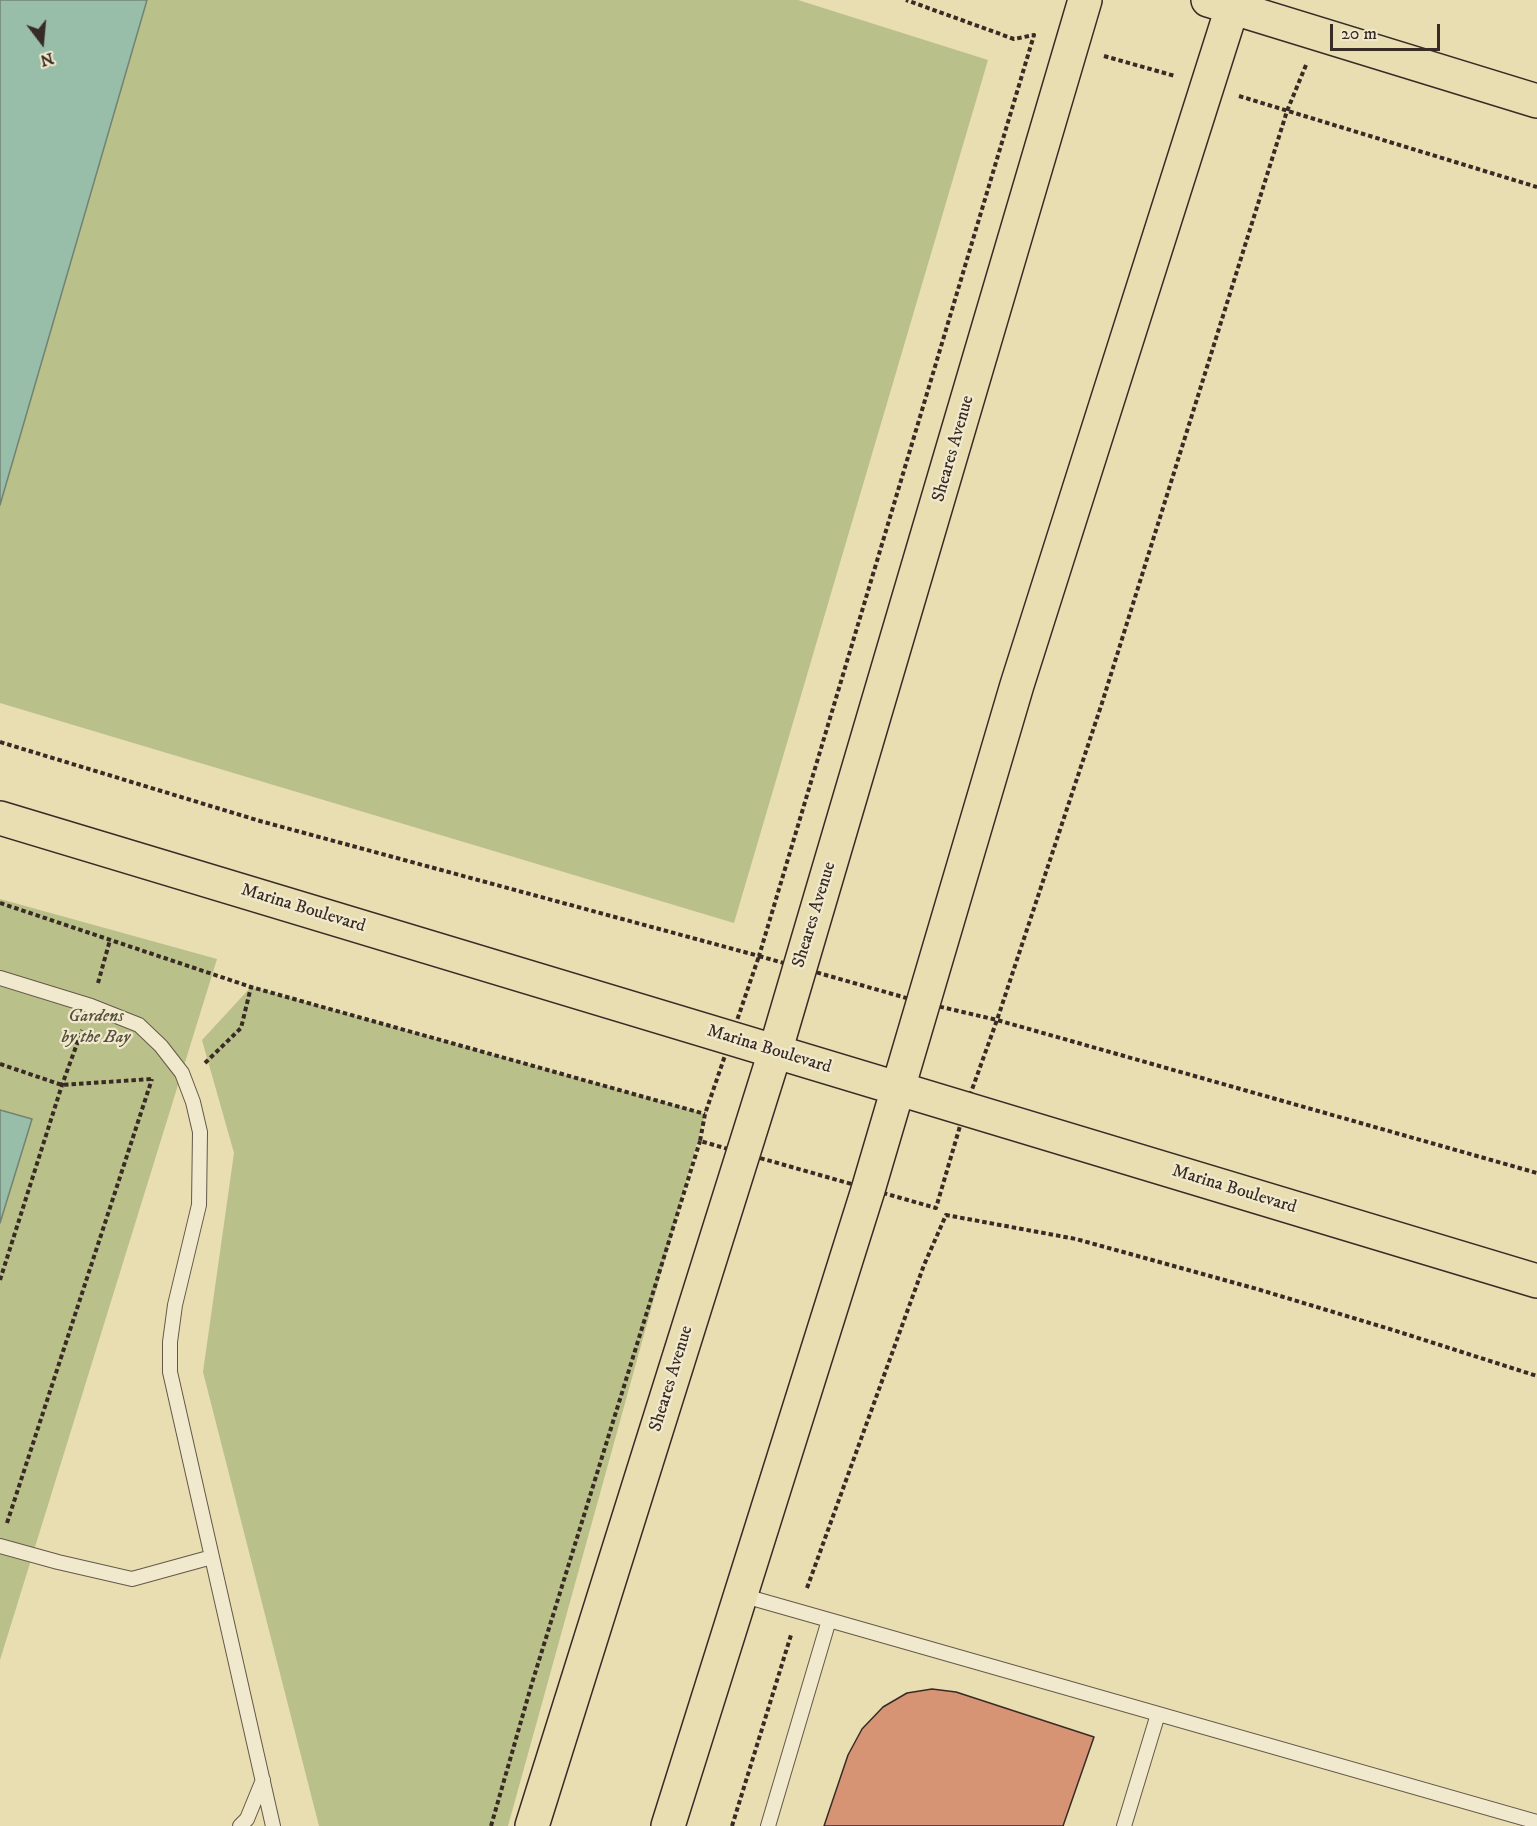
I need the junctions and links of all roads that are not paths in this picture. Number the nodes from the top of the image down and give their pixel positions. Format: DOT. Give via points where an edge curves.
graph roads {
  1 [pos="1085,0"];
  2 [pos="1220,4"];
  3 [pos="1537,101"];
  4 [pos="0,818"];
  5 [pos="0,978"];
  6 [pos="775,1052"];
  7 [pos="898,1088"];
  8 [pos="1537,1281"];
  9 [pos="0,1546"];
  10 [pos="212,1557"];
  11 [pos="741,1594"];
  12 [pos="829,1620"];
  13 [pos="1158,1714"];
  14 [pos="263,1780"];
  15 [pos="1534,1820"];
  16 [pos="240,1826"];
  17 [pos="273,1826"];
  18 [pos="532,1826"];
  19 [pos="668,1826"];
  20 [pos="768,1826"];
  21 [pos="1124,1826"];
  1 -- 6 [label="main road, Sheares Avenue"];
  2 -- 3 [label="main road"];
  2 -- 7 [label="main road" via="1208,86 1017,685"];
  4 -- 6 [label="main road, Marina Boulevard"];
  5 -- 10 [label="lane" via="139,1025 182,1073 193,1102 200,1132 200,1205 175,1305 170,1372"];
  6 -- 7 [label="main road, Marina Boulevard"];
  6 -- 18 [label="main road, Sheares Avenue"];
  7 -- 8 [label="main road, Marina Boulevard"];
  7 -- 11 [label="main road"];
  9 -- 10 [label="lane" via="132,1579"];
  10 -- 14 [label="lane"];
  11 -- 12 [label="lane"];
  11 -- 19 [label="main road"];
  12 -- 13 [label="lane"];
  12 -- 20 [label="lane"];
  13 -- 15 [label="lane"];
  13 -- 21 [label="lane"];
  14 -- 16 [label="lane" via="248,1819"];
  14 -- 17 [label="lane"];
}
